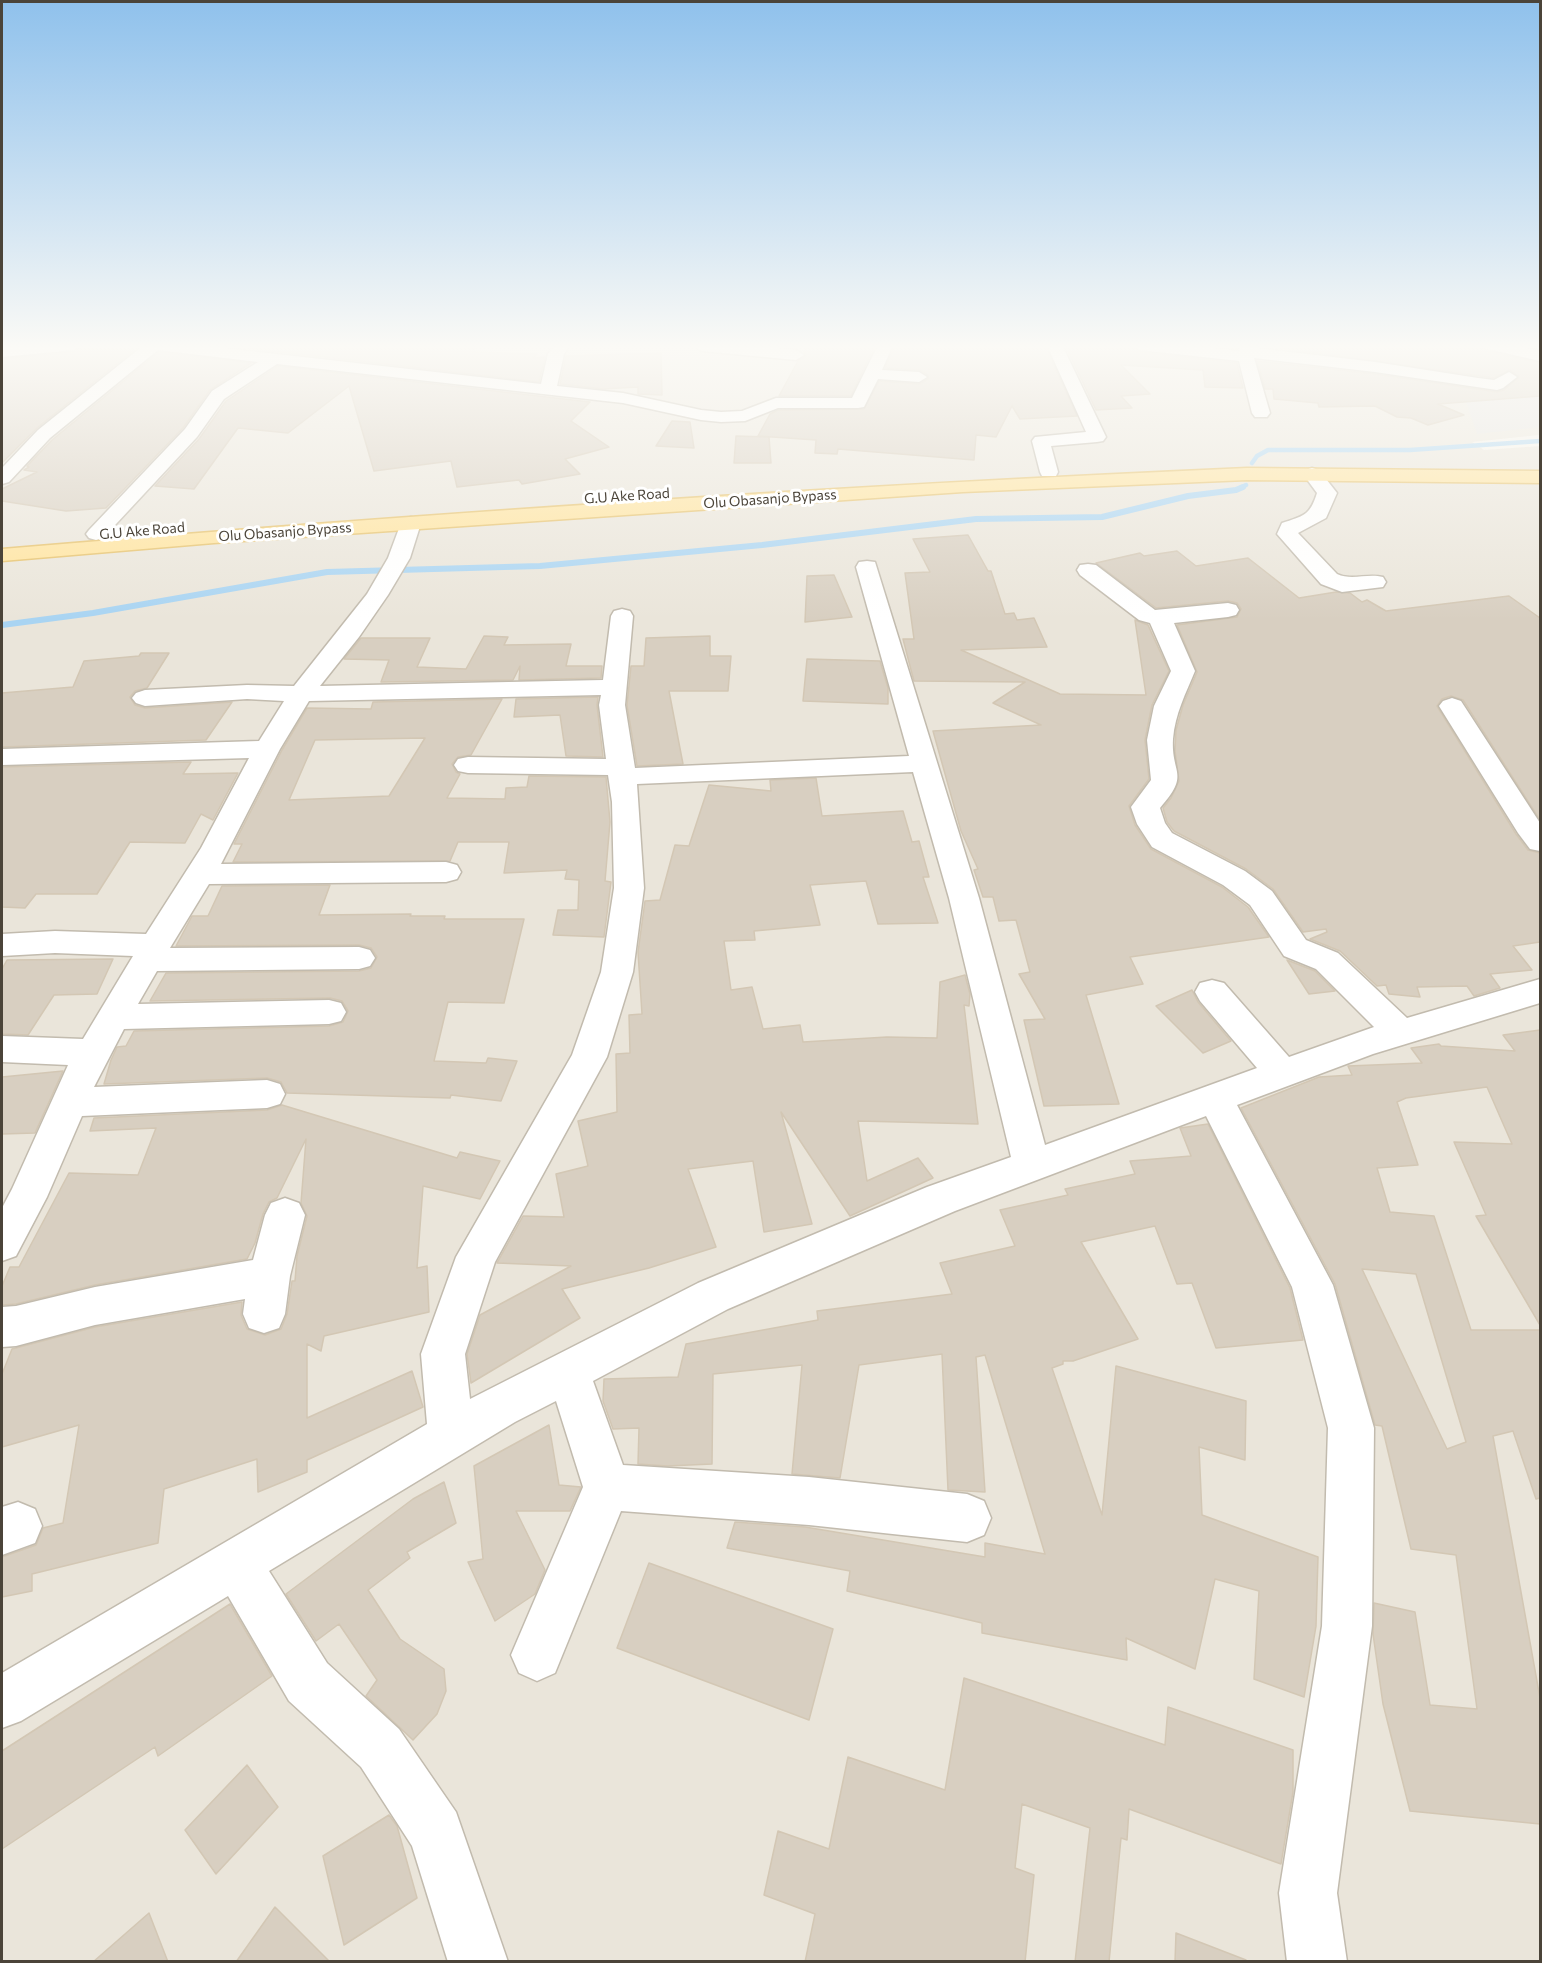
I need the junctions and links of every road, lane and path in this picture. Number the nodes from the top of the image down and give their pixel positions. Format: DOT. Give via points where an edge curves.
graph roads {
  1 [pos="42,437"];
  2 [pos="188,437"];
  3 [pos="1097,437"];
  4 [pos="1540,469"];
  5 [pos="1049,472"];
  6 [pos="1312,474"];
  7 [pos="1540,477"];
  8 [pos="2,478"];
  9 [pos="411,523"];
  10 [pos="96,534"];
  11 [pos="2,543"];
  12 [pos="2,555"];
  13 [pos="867,567"];
  14 [pos="1088,570"];
  15 [pos="1376,582"];
  16 [pos="1228,610"];
  17 [pos="622,616"];
  18 [pos="1160,618"];
  19 [pos="614,687"];
  20 [pos="301,694"];
  21 [pos="145,698"];
  22 [pos="1452,706"];
  23 [pos="267,749"];
  24 [pos="2,757"];
  25 [pos="923,763"];
  26 [pos="468,765"];
  27 [pos="622,772"];
  28 [pos="1540,842"];
  29 [pos="447,872"];
  30 [pos="199,874"];
  31 [pos="2,945"];
  32 [pos="151,953"];
  33 [pos="359,958"];
  34 [pos="1540,991"];
  35 [pos="1212,992"];
  36 [pos="329,1012"];
  37 [pos="114,1017"];
  38 [pos="1400,1032"];
  39 [pos="2,1049"];
  40 [pos="93,1053"];
  41 [pos="1282,1073"];
  42 [pos="267,1094"];
  43 [pos="1215,1098"];
  44 [pos="68,1102"];
  45 [pos="1032,1166"];
  46 [pos="15,1197"];
  47 [pos="285,1215"];
  48 [pos="2,1244"];
  49 [pos="2,1327"];
  50 [pos="568,1371"];
  51 [pos="451,1435"];
  52 [pos="607,1487"];
  53 [pos="967,1518"];
  54 [pos="236,1563"];
  55 [pos="537,1654"];
  56 [pos="2,1701"];
  57 [pos="478,1962"];
  58 [pos="1317,1962"];
  1 -- 8 [label="street"];
  2 -- 10 [label="street"];
  3 -- 5 [label="street" via="1041,441"];
  4 -- 5 [label="main road, G.U Ake Road" via="1400,465"];
  5 -- 10 [label="main road, G.U Ake Road" via="395,510"];
  6 -- 7 [label="main road, Olu Obasanjo Bypass"];
  6 -- 9 [label="main road, Olu Obasanjo Bypass" via="1181,475 963,486"];
  6 -- 15 [label="street" via="1327,493 1323,509 1316,519 1289,527 1287,534 1329,579 1342,585"];
  9 -- 12 [label="main road, Olu Obasanjo Bypass"];
  9 -- 20 [label="street" via="399,558 377,595"];
  10 -- 11 [label="main road, G.U Ake Road"];
  13 -- 25 [label="street"];
  14 -- 18 [label="street" via="1147,615"];
  16 -- 18 [label="street"];
  17 -- 19 [label="street"];
  18 -- 38 [label="street" via="1183,671 1167,706 1160,740 1165,780 1145,807 1151,824 1162,840 1234,878 1261,898 1295,948 1327,961"];
  19 -- 20 [label="street"];
  19 -- 27 [label="street" via="612,705"];
  20 -- 21 [label="street" via="247,692"];
  20 -- 23 [label="street"];
  22 -- 28 [label="street"];
  23 -- 24 [label="street"];
  23 -- 30 [label="street"];
  25 -- 27 [label="street"];
  25 -- 45 [label="street" via="964,898"];
  26 -- 27 [label="street"];
  27 -- 51 [label="street" via="629,888 617,972 589,1056 476,1257 443,1354"];
  29 -- 30 [label="street"];
  30 -- 32 [label="street"];
  31 -- 32 [label="street" via="55,942"];
  32 -- 33 [label="street"];
  32 -- 37 [label="street"];
  34 -- 38 [label="street"];
  35 -- 41 [label="street"];
  36 -- 37 [label="street"];
  37 -- 40 [label="street"];
  38 -- 41 [label="street"];
  39 -- 40 [label="street"];
  40 -- 44 [label="street"];
  41 -- 43 [label="street"];
  42 -- 44 [label="street"];
  43 -- 45 [label="street"];
  43 -- 58 [label="street" via="1312,1285 1351,1428 1347,1626 1308,1893"];
  44 -- 46 [label="street"];
  45 -- 50 [label="street" via="941,1199 713,1296"];
  46 -- 48 [label="street"];
  47 -- 49 [label="street" via="266,1295 87,1308"];
  50 -- 51 [label="street"];
  50 -- 52 [label="street"];
  51 -- 54 [label="street"];
  52 -- 53 [label="street" via="809,1501"];
  52 -- 55 [label="street"];
  54 -- 56 [label="street"];
  54 -- 57 [label="street" via="308,1682 380,1748 436,1832"];
}
